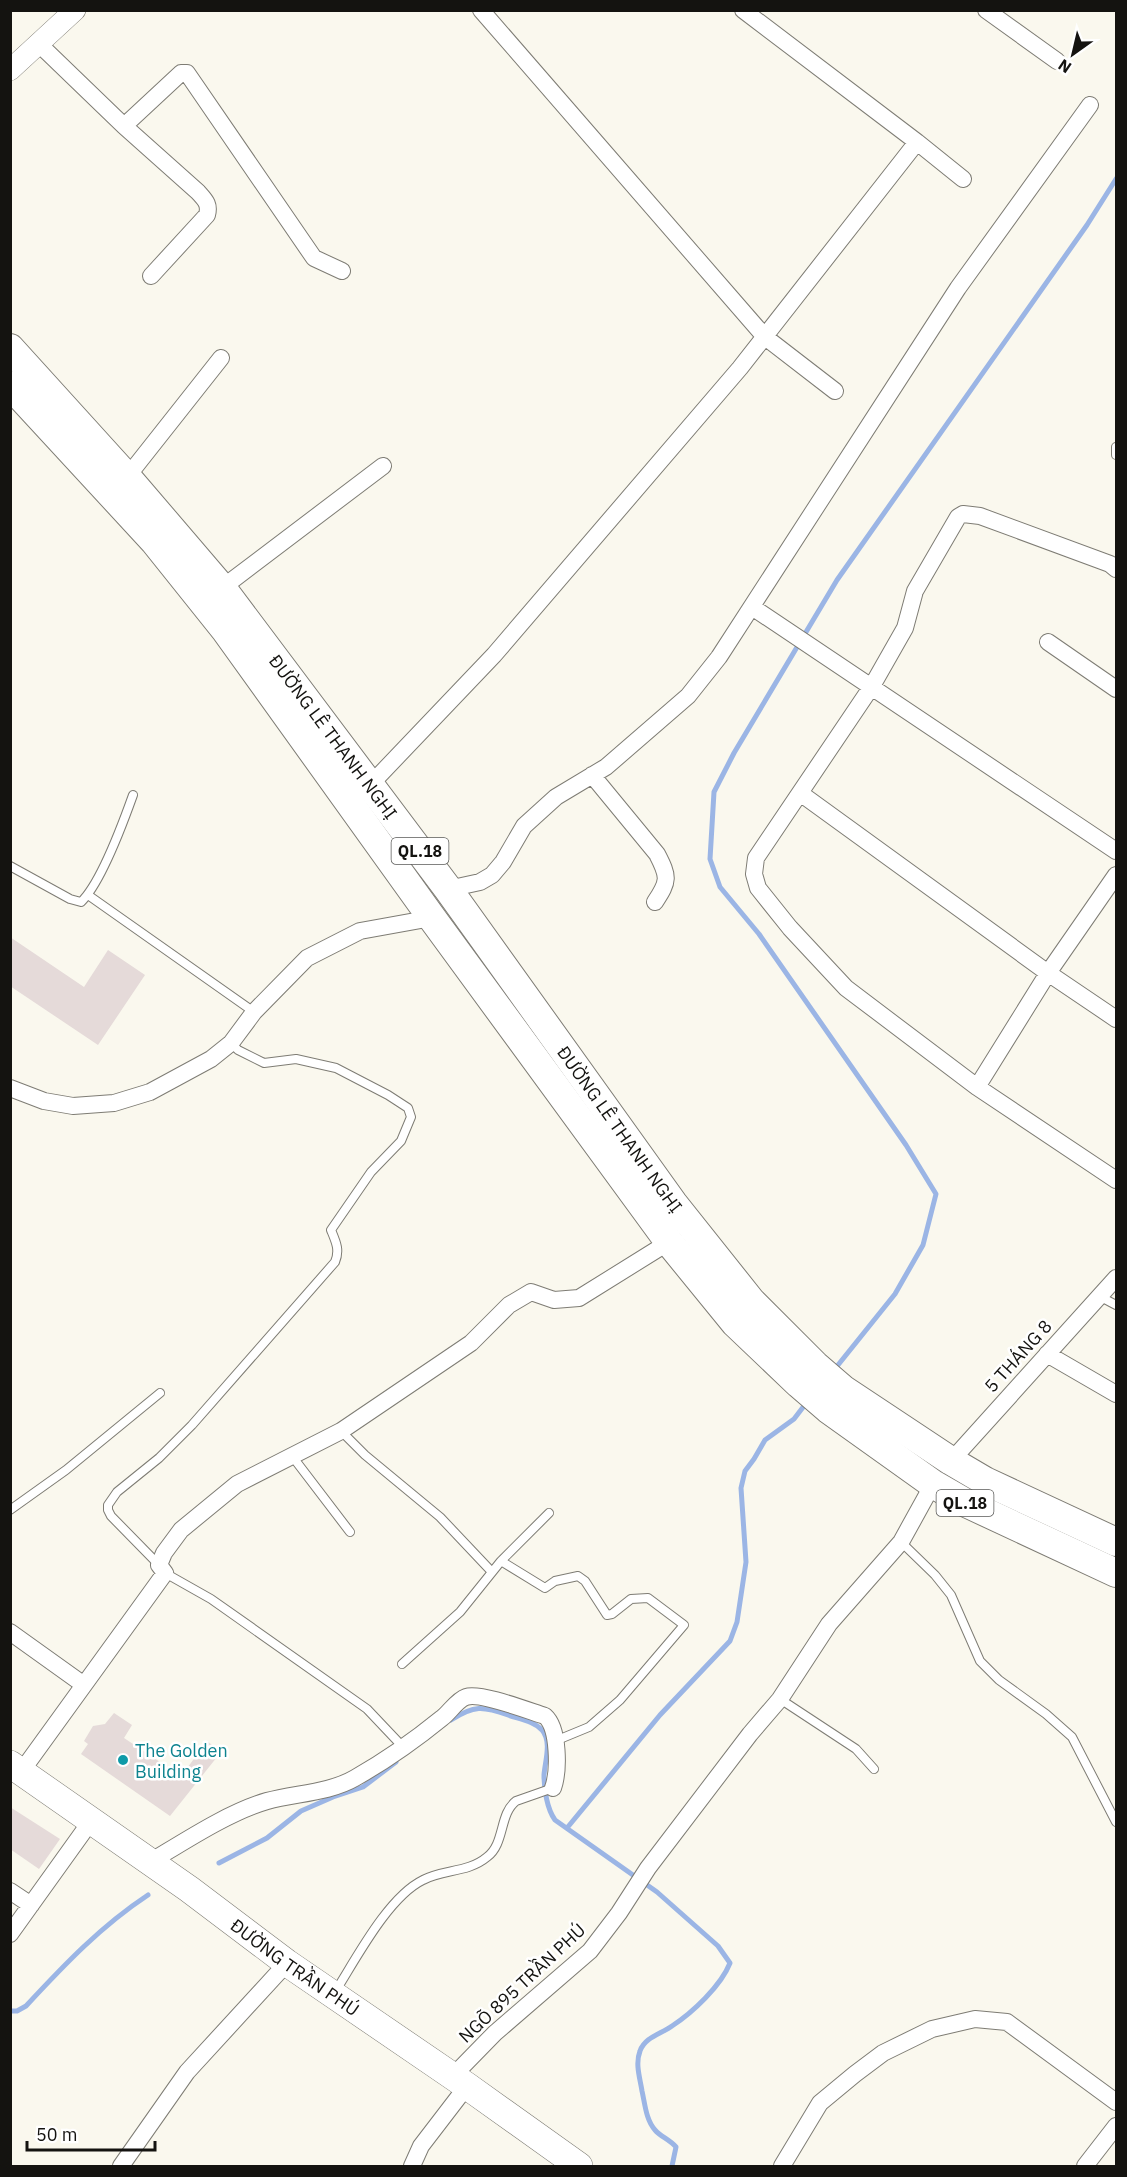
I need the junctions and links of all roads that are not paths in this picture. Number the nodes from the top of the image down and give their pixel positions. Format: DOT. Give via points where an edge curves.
graph roads {
  1 [pos="75,10"];
  2 [pos="481,10"];
  3 [pos="743,10"];
  4 [pos="986,10"];
  5 [pos="39,44"];
  6 [pos="1057,61"];
  7 [pos="10,70"];
  8 [pos="1090,105"];
  9 [pos="124,126"];
  10 [pos="918,142"];
  11 [pos="963,179"];
  12 [pos="342,272"];
  13 [pos="152,276"];
  14 [pos="765,337"];
  15 [pos="10,348"];
  16 [pos="221,358"];
  17 [pos="10,385"];
  18 [pos="835,391"];
  19 [pos="1116,447"];
  20 [pos="1116,455"];
  21 [pos="383,466"];
  22 [pos="127,477"];
  23 [pos="1116,569"];
  24 [pos="222,588"];
  25 [pos="752,607"];
  26 [pos="1048,642"];
  27 [pos="872,686"];
  28 [pos="1116,689"];
  29 [pos="592,775"];
  30 [pos="371,784"];
  31 [pos="800,793"];
  32 [pos="133,795"];
  33 [pos="1116,850"];
  34 [pos="10,866"];
  35 [pos="1116,875"];
  36 [pos="448,889"];
  37 [pos="88,895"];
  38 [pos="655,902"];
  39 [pos="432,918"];
  40 [pos="1048,973"];
  41 [pos="254,1012"];
  42 [pos="1116,1019"];
  43 [pos="231,1043"];
  44 [pos="591,1087"];
  45 [pos="976,1087"];
  46 [pos="10,1088"];
  47 [pos="568,1103"];
  48 [pos="1116,1180"];
  49 [pos="669,1242"];
  50 [pos="1116,1278"];
  51 [pos="1099,1296"];
  52 [pos="1116,1305"];
  53 [pos="1047,1354"];
  54 [pos="807,1375"];
  55 [pos="159,1393"];
  56 [pos="1116,1394"];
  57 [pos="836,1400"];
  58 [pos="341,1431"];
  59 [pos="292,1456"];
  60 [pos="951,1461"];
  61 [pos="933,1484"];
  62 [pos="10,1509"];
  63 [pos="549,1513"];
  64 [pos="350,1532"];
  65 [pos="901,1542"];
  66 [pos="1116,1542"];
  67 [pos="501,1561"];
  68 [pos="162,1569"];
  69 [pos="492,1572"];
  70 [pos="1116,1572"];
  71 [pos="10,1632"];
  72 [pos="402,1664"];
  73 [pos="84,1685"];
  74 [pos="780,1699"];
  75 [pos="555,1741"];
  76 [pos="403,1747"];
  77 [pos="16,1768"];
  78 [pos="874,1769"];
  79 [pos="548,1790"];
  80 [pos="92,1821"];
  81 [pos="1116,1822"];
  82 [pos="150,1862"];
  83 [pos="10,1891"];
  84 [pos="32,1905"];
  85 [pos="10,1934"];
  86 [pos="287,1964"];
  87 [pos="333,1995"];
  88 [pos="460,2081"];
  89 [pos="1116,2102"];
  90 [pos="1116,2126"];
  91 [pos="121,2166"];
  92 [pos="412,2166"];
  93 [pos="579,2166"];
  94 [pos="782,2166"];
  95 [pos="1085,2166"];
  1 -- 5 [label="street"];
  2 -- 14 [label="street"];
  3 -- 10 [label="street"];
  4 -- 6 [label="street"];
  5 -- 7 [label="street"];
  5 -- 9 [label="street"];
  8 -- 25 [label="street" via="958,288"];
  9 -- 12 [label="street" via="181,74 187,74 314,258"];
  9 -- 13 [label="street" via="208,203 207,215"];
  10 -- 11 [label="street"];
  10 -- 14 [label="street"];
  14 -- 18 [label="street"];
  14 -- 30 [label="street" via="494,654"];
  15 -- 22 [label="highway, ĐƯỜNG LÊ THANH NGHỊ / QL.18"];
  16 -- 22 [label="street"];
  17 -- 39 [label="highway, ĐƯỜNG LÊ THANH NGHỊ / QL.18" via="154,541 226,631"];
  19 -- 20 [label="lane"];
  21 -- 24 [label="street"];
  22 -- 24 [label="highway, ĐƯỜNG LÊ THANH NGHỊ / QL.18"];
  23 -- 27 [label="street" via="980,516 963,514 915,591 905,628"];
  24 -- 30 [label="highway, ĐƯỜNG LÊ THANH NGHỊ / QL.18"];
  25 -- 27 [label="street"];
  25 -- 29 [label="street" via="688,696"];
  26 -- 28 [label="street"];
  27 -- 31 [label="street"];
  27 -- 33 [label="street"];
  29 -- 36 [label="street" via="556,797 524,826 492,874 480,882"];
  29 -- 38 [label="street" via="657,854 664,868 665,887"];
  30 -- 36 [label="highway, ĐƯỜNG LÊ THANH NGHỊ / QL.18"];
  31 -- 40 [label="street"];
  31 -- 45 [label="street" via="756,858 754,874 758,888 846,988"];
  32 -- 37 [label="lane"];
  34 -- 37 [label="lane" via="70,899 81,902"];
  35 -- 40 [label="street"];
  36 -- 44 [label="highway, ĐƯỜNG LÊ THANH NGHỊ / QL.18"];
  37 -- 41 [label="lane"];
  39 -- 41 [label="street" via="360,932 307,958"];
  39 -- 47 [label="highway, ĐƯỜNG LÊ THANH NGHỊ / QL.18"];
  40 -- 42 [label="street"];
  40 -- 45 [label="street"];
  41 -- 43 [label="street"];
  43 -- 46 [label="street" via="211,1059 150,1092 114,1103 73,1106 44,1101"];
  43 -- 68 [label="lane" via="264,1063 296,1059 336,1068 408,1108 411,1117 401,1141 371,1172 331,1230 338,1247 334,1262 192,1425 110,1501 111,1516"];
  44 -- 47 [label="highway"];
  44 -- 54 [label="highway, ĐƯỜNG LÊ THANH NGHỊ / QL.18" via="673,1203"];
  45 -- 48 [label="street"];
  47 -- 49 [label="highway, ĐƯỜNG LÊ THANH NGHỊ / QL.18"];
  49 -- 54 [label="highway, ĐƯỜNG LÊ THANH NGHỊ / QL.18" via="735,1323"];
  49 -- 58 [label="street" via="579,1298 554,1300 531,1292 509,1305 471,1342"];
  50 -- 51 [label="street, 5 THÁNG 8"];
  51 -- 52 [label="lane"];
  51 -- 53 [label="street, 5 THÁNG 8"];
  53 -- 56 [label="street"];
  53 -- 60 [label="street, 5 THÁNG 8"];
  54 -- 57 [label="highway, QL.18"];
  55 -- 62 [label="lane" via="66,1470"];
  57 -- 60 [label="highway, QL.18"];
  57 -- 61 [label="highway, QL.18"];
  58 -- 59 [label="street"];
  58 -- 69 [label="lane" via="440,1517"];
  59 -- 64 [label="lane"];
  59 -- 68 [label="street" via="237,1484 181,1530 164,1553"];
  60 -- 66 [label="highway, QL.18"];
  61 -- 65 [label="street, NGÕ 895 TRẦN PHÚ"];
  61 -- 70 [label="highway, QL.18"];
  63 -- 67 [label="lane"];
  65 -- 74 [label="street, NGÕ 895 TRẦN PHÚ" via="829,1624"];
  65 -- 81 [label="lane" via="951,1595 980,1661 1072,1737"];
  67 -- 69 [label="lane"];
  67 -- 75 [label="lane" via="545,1587 579,1576 607,1615 631,1599 648,1598 684,1626 620,1700 589,1727"];
  68 -- 73 [label="street"];
  68 -- 76 [label="lane" via="367,1709"];
  69 -- 72 [label="lane" via="460,1612"];
  71 -- 73 [label="street"];
  73 -- 77 [label="street"];
  74 -- 78 [label="lane" via="856,1749"];
  74 -- 88 [label="street, NGÕ 895 TRẦN PHÚ" via="648,1868 590,1951 495,2033"];
  75 -- 76 [label="street" via="553,1726 545,1716 478,1696 465,1697"];
  75 -- 79 [label="street" via="555,1782"];
  76 -- 82 [label="street" via="353,1780 266,1802 213,1825"];
  77 -- 80 [label="main road, ĐƯỜNG TRẦN PHÚ"];
  79 -- 87 [label="lane" via="511,1804 489,1857 464,1870 442,1872 421,1880 402,1896"];
  80 -- 82 [label="main road, ĐƯỜNG TRẦN PHÚ"];
  80 -- 84 [label="street"];
  82 -- 86 [label="main road, ĐƯỜNG TRẦN PHÚ"];
  83 -- 84 [label="street"];
  84 -- 85 [label="street"];
  86 -- 87 [label="main road, ĐƯỜNG TRẦN PHÚ"];
  86 -- 91 [label="street" via="187,2072"];
  87 -- 88 [label="main road, ĐƯỜNG TRẦN PHÚ"];
  88 -- 92 [label="street, NGÕ 895 TRẦN PHÚ"];
  88 -- 93 [label="main road, ĐƯỜNG TRẦN PHÚ"];
  89 -- 94 [label="street" via="1007,2022 975,2019 932,2029 884,2053 855,2074 820,2103"];
  90 -- 95 [label="street"];
}
